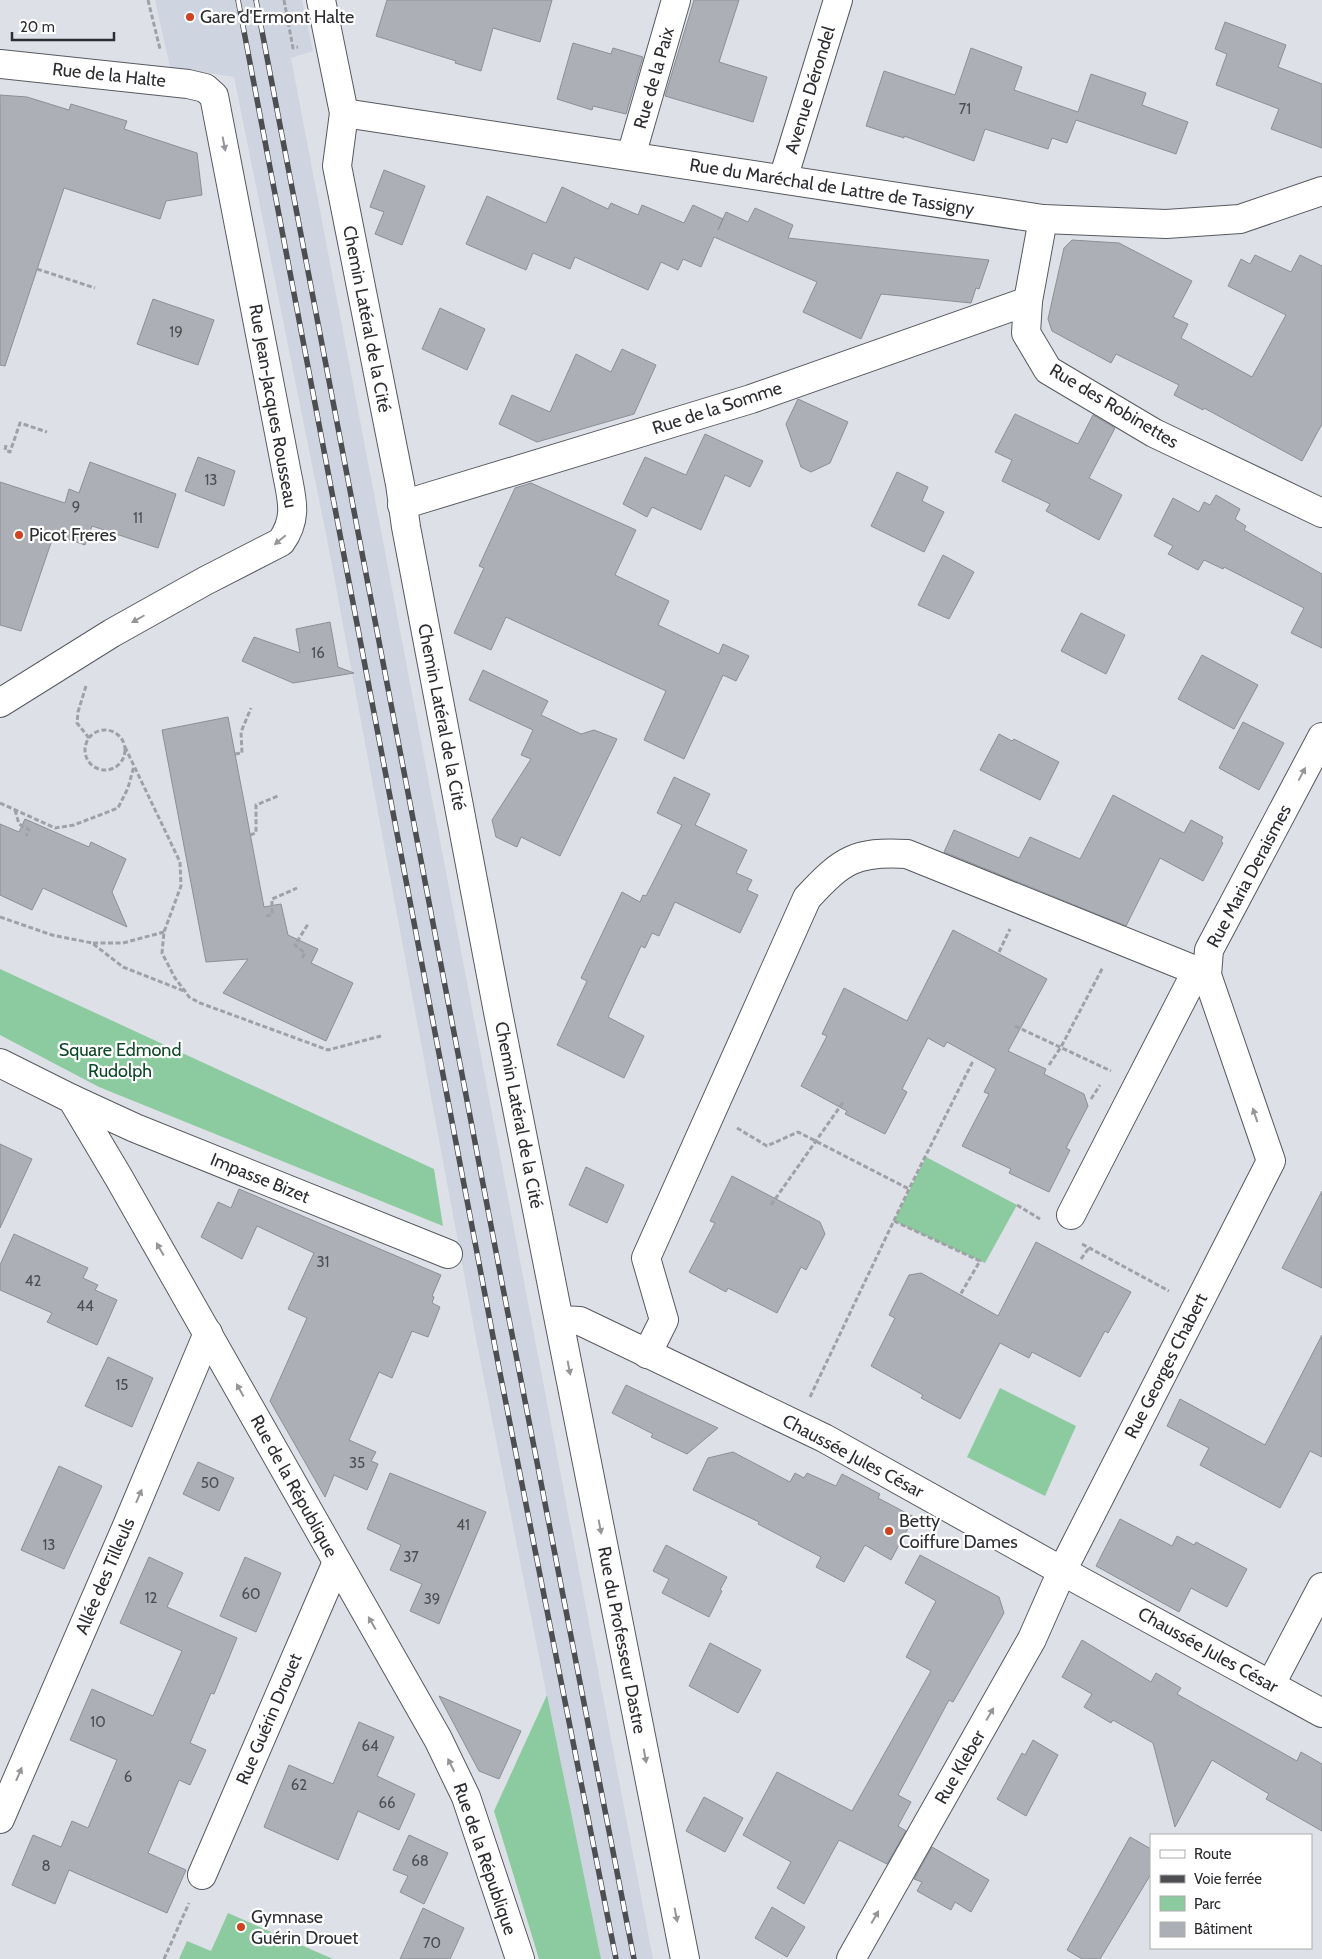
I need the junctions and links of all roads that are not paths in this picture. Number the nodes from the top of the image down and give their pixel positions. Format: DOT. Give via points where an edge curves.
graph roads {
  1 [pos="321,0"];
  2 [pos="676,0"];
  3 [pos="838,0"];
  4 [pos="0,64"];
  5 [pos="214,96"];
  6 [pos="344,113"];
  7 [pos="631,156"];
  8 [pos="783,179"];
  9 [pos="1320,192"];
  10 [pos="1043,218"];
  11 [pos="1028,301"];
  12 [pos="402,505"];
  13 [pos="1322,513"];
  14 [pos="0,703"];
  15 [pos="1322,737"];
  16 [pos="1201,974"];
  17 [pos="0,1063"];
  18 [pos="72,1100"];
  19 [pos="1271,1162"];
  20 [pos="1064,1226"];
  21 [pos="448,1254"];
  22 [pos="560,1320"];
  23 [pos="208,1333"];
  24 [pos="647,1354"];
  25 [pos="337,1562"];
  26 [pos="1062,1571"];
  27 [pos="1322,1587"];
  28 [pos="1271,1684"];
  29 [pos="1322,1713"];
  30 [pos="0,1819"];
  31 [pos="202,1875"];
  32 [pos="520,1959"];
  33 [pos="685,1959"];
  34 [pos="851,1959"];
  1 -- 6 [label="street, Chemin Latéral de la Cité"];
  2 -- 7 [label="street, Rue de la Paix"];
  3 -- 8 [label="street, Avenue Dérondel"];
  4 -- 5 [label="street, Rue de la Halte" via="188,84 205,88"];
  5 -- 14 [label="street, Rue Jean-Jacques Rousseau, one-way" via="292,502 290,530 281,542 112,633"];
  6 -- 7 [label="street, Rue du Maréchal de Lattre de Tassigny"];
  6 -- 12 [label="street, Chemin Latéral de la Cité" via="337,166"];
  7 -- 8 [label="street, Rue du Maréchal de Lattre de Tassigny"];
  8 -- 10 [label="street, Rue du Maréchal de Lattre de Tassigny"];
  9 -- 10 [label="street, Rue du Maréchal de Lattre de Tassigny" via="1240,219 1166,224"];
  10 -- 11 [label="street, Rue des Robinettes"];
  11 -- 12 [label="street, Rue de la Somme" via="751,399"];
  11 -- 13 [label="street, Rue des Robinettes" via="1026,333 1048,370 1154,433"];
  12 -- 22 [label="street, Chemin Latéral de la Cité"];
  16 -- 15 [label="street, Rue Maria Deraismes, one-way" via="1208,950"];
  19 -- 16 [label="street, Rue Maria Deraismes, one-way"];
  16 -- 20 [label="street" via="1138,1084"];
  16 -- 24 [label="street" via="907,854 880,853 852,859 828,875 807,898 646,1258 664,1320"];
  17 -- 18 [label="street"];
  18 -- 21 [label="street, Impasse Bizet"];
  23 -- 18 [label="street, Rue de la République, one-way"];
  19 -- 26 [label="street, Rue Georges Chabert"];
  22 -- 24 [label="street, Chaussée Jules César" via="580,1321"];
  22 -- 33 [label="street, Rue du Professeur Dastre, one-way"];
  25 -- 23 [label="street, Rue de la République, one-way"];
  30 -- 23 [label="street, Allée des Tilleuls, one-way"];
  24 -- 26 [label="street, Chaussée Jules César" via="824,1438"];
  25 -- 31 [label="street, Rue Guérin Drouet"];
  32 -- 25 [label="street, Rue de la République, one-way" via="466,1797 438,1739"];
  26 -- 28 [label="street, Chaussée Jules César"];
  34 -- 26 [label="street, Rue Kleber, one-way" via="1032,1639"];
  27 -- 28 [label="street"];
  28 -- 29 [label="street, Chaussée Jules César"];
}
